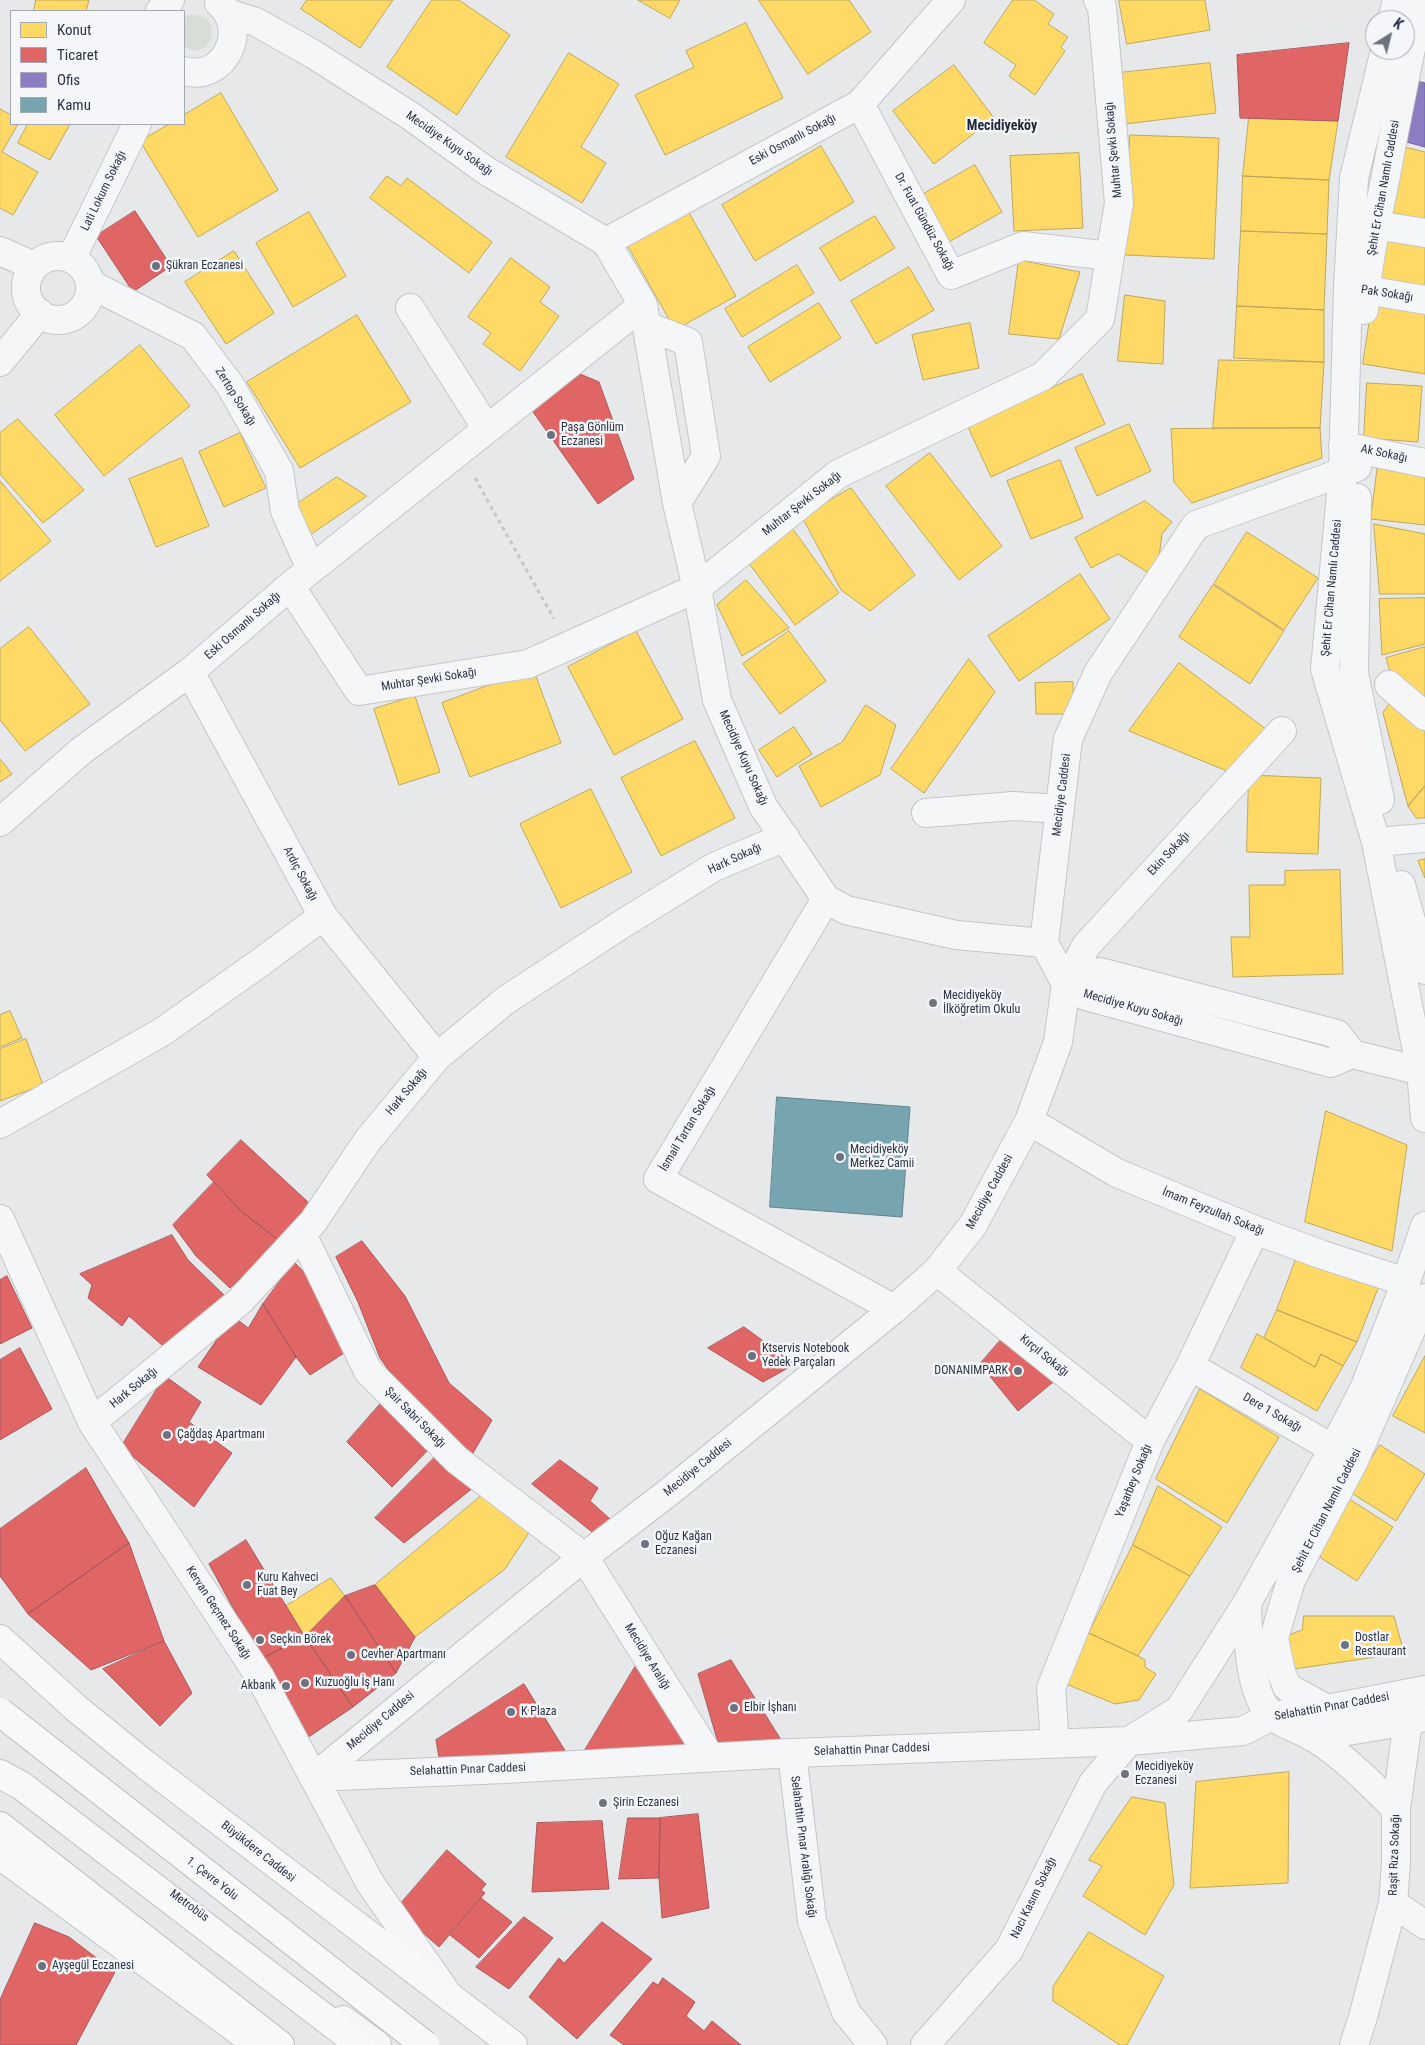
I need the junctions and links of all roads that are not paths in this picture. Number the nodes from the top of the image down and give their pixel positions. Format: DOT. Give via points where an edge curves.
graph roads {
  1 [pos="170,0"];
  2 [pos="1098,0"];
  3 [pos="1422,0"];
  4 [pos="942,3"];
  5 [pos="222,6"];
  6 [pos="161,10"];
  7 [pos="1415,18"];
  8 [pos="1399,60"];
  9 [pos="185,72"];
  10 [pos="860,104"];
  11 [pos="137,125"];
  12 [pos="1365,223"];
  13 [pos="1425,233"];
  14 [pos="606,242"];
  15 [pos="0,250"];
  16 [pos="1110,256"];
  17 [pos="71,259"];
  18 [pos="34,266"];
  19 [pos="90,284"];
  20 [pos="1357,289"];
  21 [pos="1425,300"];
  22 [pos="410,308"];
  23 [pos="40,313"];
  24 [pos="645,315"];
  25 [pos="0,362"];
  26 [pos="487,429"];
  27 [pos="1350,458"];
  28 [pos="1425,463"];
  29 [pos="677,503"];
  30 [pos="311,569"];
  31 [pos="290,586"];
  32 [pos="697,588"];
  33 [pos="190,672"];
  34 [pos="1389,685"];
  35 [pos="1425,716"];
  36 [pos="1282,731"];
  37 [pos="1060,809"];
  38 [pos="926,813"];
  39 [pos="0,822"];
  40 [pos="785,837"];
  41 [pos="1425,838"];
  42 [pos="1382,841"];
  43 [pos="826,899"];
  44 [pos="323,916"];
  45 [pos="1044,943"];
  46 [pos="1425,970"];
  47 [pos="1066,984"];
  48 [pos="437,1057"];
  49 [pos="1421,1071"];
  50 [pos="1425,1118"];
  51 [pos="1029,1122"];
  52 [pos="0,1124"];
  53 [pos="0,1219"];
  54 [pos="1255,1230"];
  55 [pos="302,1234"];
  56 [pos="1424,1234"];
  57 [pos="937,1271"];
  58 [pos="1415,1290"];
  59 [pos="894,1309"];
  60 [pos="1190,1366"];
  61 [pos="92,1422"];
  62 [pos="1150,1441"];
  63 [pos="1344,1455"];
  64 [pos="584,1556"];
  65 [pos="1248,1603"];
  66 [pos="3,1645"];
  67 [pos="1425,1690"];
  68 [pos="1327,1709"];
  69 [pos="0,1712"];
  70 [pos="1272,1716"];
  71 [pos="1417,1719"];
  72 [pos="1312,1737"];
  73 [pos="1129,1741"];
  74 [pos="1055,1744"];
  75 [pos="792,1753"];
  76 [pos="710,1757"];
  77 [pos="0,1767"];
  78 [pos="0,1774"];
  79 [pos="314,1777"];
  80 [pos="1396,1809"];
  81 [pos="0,1826"];
  82 [pos="0,1855"];
  83 [pos="1393,1903"];
  84 [pos="1425,1925"];
  85 [pos="450,1999"];
  86 [pos="258,2045"];
  87 [pos="280,2045"];
  88 [pos="360,2045"];
  89 [pos="377,2045"];
  90 [pos="425,2045"];
  91 [pos="514,2045"];
  92 [pos="873,2045"];
  93 [pos="925,2045"];
  94 [pos="1354,2045"];
  1 -- 6 [label="street"];
  2 -- 16 [label="street, Muhtar Şevki Sokağı" via="1102,7 1119,203"];
  3 -- 7 [label="street, Şehit Er Cihan Namlı Caddesi"];
  4 -- 10 [label="street, Eski Osmanlı Sokağı"];
  5 -- 9 [label="street" via="231,20 234,33 225,58 203,72"];
  5 -- 14 [label="street, Mecidiye Kuyu Sokağı" via="313,54 412,117 486,170"];
  8 -- 12 [label="street, Şehit Er Cihan Namlı Caddesi" via="1354,178"];
  10 -- 14 [label="street, Eski Osmanlı Sokağı"];
  10 -- 16 [label="street, Dr. Fuat Gündüz Sokağı" via="951,275 1023,246"];
  11 -- 17 [label="street, Lati Lokum Sokağı"];
  12 -- 13 [label="street"];
  12 -- 20 [label="street, Şehit Er Cihan Namlı Caddesi"];
  14 -- 24 [label="street, Mecidiye Kuyu Sokağı"];
  15 -- 18 [label="street"];
  16 -- 32 [label="street, Muhtar Şevki Sokağı" via="1100,319 1043,376 838,474"];
  17 -- 18 [label="street" via="51,257"];
  17 -- 19 [label="street" via="84,269"];
  18 -- 23 [label="street" via="26,285 27,295 30,305"];
  19 -- 23 [label="street" via="85,305 78,313 57,320"];
  19 -- 30 [label="street, Zertop Sokağı" via="193,336 230,385 279,471 286,511"];
  20 -- 21 [label="street, Pak Sokağı"];
  20 -- 27 [label="street, Şehit Er Cihan Namlı Caddesi"];
  22 -- 26 [label="street"];
  23 -- 25 [label="street"];
  24 -- 26 [label="street, Eski Osmanlı Sokağı"];
  24 -- 29 [label="street, Mecidiye Kuyu Sokağı"];
  24 -- 29 [label="street" via="688,342 706,456"];
  26 -- 30 [label="street, Eski Osmanlı Sokağı"];
  27 -- 28 [label="street, Ak Sokağı"];
  27 -- 37 [label="street, Mecidiye Caddesi" via="1196,526 1098,673 1068,739"];
  27 -- 42 [label="street, Şehit Er Cihan Namlı Caddesi" via="1325,669"];
  29 -- 32 [label="street, Mecidiye Kuyu Sokağı"];
  30 -- 31 [label="street, Eski Osmanlı Sokağı"];
  31 -- 32 [label="street, Muhtar Şevki Sokağı" via="360,691 528,664"];
  31 -- 33 [label="street, Eski Osmanlı Sokağı"];
  32 -- 40 [label="street, Mecidiye Kuyu Sokağı" via="717,700 763,806"];
  33 -- 39 [label="street, Eski Osmanlı Sokağı" via="82,751"];
  33 -- 44 [label="street, Ardıç Sokağı"];
  34 -- 35 [label="street"];
  36 -- 47 [label="street, Ekin Sokağı" via="1086,946"];
  37 -- 38 [label="street" via="1014,806"];
  37 -- 45 [label="street, Mecidiye Caddesi"];
  40 -- 43 [label="street, Mecidiye Kuyu Sokağı"];
  40 -- 48 [label="street, Hark Sokağı" via="714,867 619,926 506,1000"];
  41 -- 42 [label="street"];
  42 -- 46 [label="street, Şehit Er Cihan Namlı Caddesi"];
  42 -- 49 [label="street, Şehit Er Cihan Namlı Caddesi"];
  43 -- 45 [label="street, Mecidiye Kuyu Sokağı" via="846,910 956,935"];
  43 -- 59 [label="street, İsmail Tartan Sokağı" via="658,1180"];
  44 -- 48 [label="street, Ardıç Sokağı"];
  44 -- 52 [label="street" via="162,1032"];
  45 -- 47 [label="street"];
  47 -- 49 [label="street, Mecidiye Kuyu Sokağı" via="1100,972 1337,1034 1352,1054"];
  47 -- 51 [label="street, Mecidiye Caddesi" via="1058,1042"];
  48 -- 55 [label="street, Hark Sokağı" via="368,1140"];
  49 -- 50 [label="street, Şehit Er Cihan Namlı Caddesi"];
  51 -- 54 [label="street, İmam Feyzullah Sokağı" via="1117,1173"];
  51 -- 57 [label="street, Mecidiye Caddesi" via="973,1225"];
  53 -- 61 [label="street, Kervan Geçmez Sokağı"];
  54 -- 58 [label="street, İmam Feyzullah Sokağı"];
  54 -- 60 [label="street, Yaşarbey Sokağı"];
  55 -- 61 [label="street, Hark Sokağı" via="240,1301"];
  55 -- 64 [label="street, Şair Sabri Sokağı" via="368,1370 457,1460"];
  56 -- 58 [label="street, Şehit Er Cihan Namlı Caddesi"];
  57 -- 59 [label="street, Mecidiye Caddesi"];
  57 -- 62 [label="street, Kırçıl Sokağı"];
  58 -- 63 [label="street, Şehit Er Cihan Namlı Caddesi" via="1364,1389"];
  59 -- 64 [label="street, Mecidiye Caddesi" via="669,1492"];
  60 -- 62 [label="street, Yaşarbey Sokağı"];
  60 -- 63 [label="street, Dere 1 Sokağı"];
  61 -- 79 [label="street, Kervan Geçmez Sokağı" via="260,1677"];
  62 -- 74 [label="street, Yaşarbey Sokağı" via="1051,1688"];
  63 -- 65 [label="street, Şehit Er Cihan Namlı Caddesi"];
  63 -- 68 [label="street, Şehit Er Cihan Namlı Caddesi" via="1291,1580 1274,1638 1287,1687"];
  64 -- 76 [label="street, Mecidiye Aralığı"];
  64 -- 79 [label="street, Mecidiye Caddesi"];
  65 -- 70 [label="street" via="1249,1653 1262,1701"];
  65 -- 73 [label="street, Şehit Er Cihan Namlı Caddesi" via="1179,1710"];
  66 -- 85 [label="main road, Büyükdere Caddesi" via="146,1765"];
  67 -- 68 [label="street, Selahattin Pınar Caddesi"];
  68 -- 70 [label="street, Selahattin Pınar Caddesi"];
  69 -- 90 [label="main road, 1. Çevre Yolu, bridge"];
  70 -- 72 [label="street"];
  70 -- 73 [label="street, Selahattin Pınar Caddesi" via="1243,1731"];
  71 -- 72 [label="street"];
  71 -- 80 [label="street, Raşit Rıza Sokağı"];
  72 -- 80 [label="street" via="1352,1765"];
  73 -- 74 [label="street, Selahattin Pınar Caddesi"];
  73 -- 93 [label="street, Naci Kasım Sokağı" via="1093,1783 1009,1950"];
  74 -- 75 [label="street, Selahattin Pınar Caddesi"];
  75 -- 76 [label="street, Selahattin Pınar Caddesi"];
  75 -- 92 [label="street, Selahattin Pınar Aralığı Sokağı" via="812,1921 846,2012"];
  76 -- 79 [label="street, Selahattin Pınar Caddesi"];
  77 -- 89 [label="street, Metrobüs"];
  78 -- 88 [label="main road" via="22,1786"];
  79 -- 85 [label="street, Kervan Geçmez Sokağı" via="370,1883"];
  80 -- 83 [label="street, Raşit Rıza Sokağı"];
  81 -- 87 [label="main road"];
  82 -- 86 [label="main road"];
  83 -- 84 [label="street"];
  83 -- 94 [label="street, Raşit Rıza Sokağı"];
  85 -- 91 [label="main road, Büyükdere Caddesi"];
}
